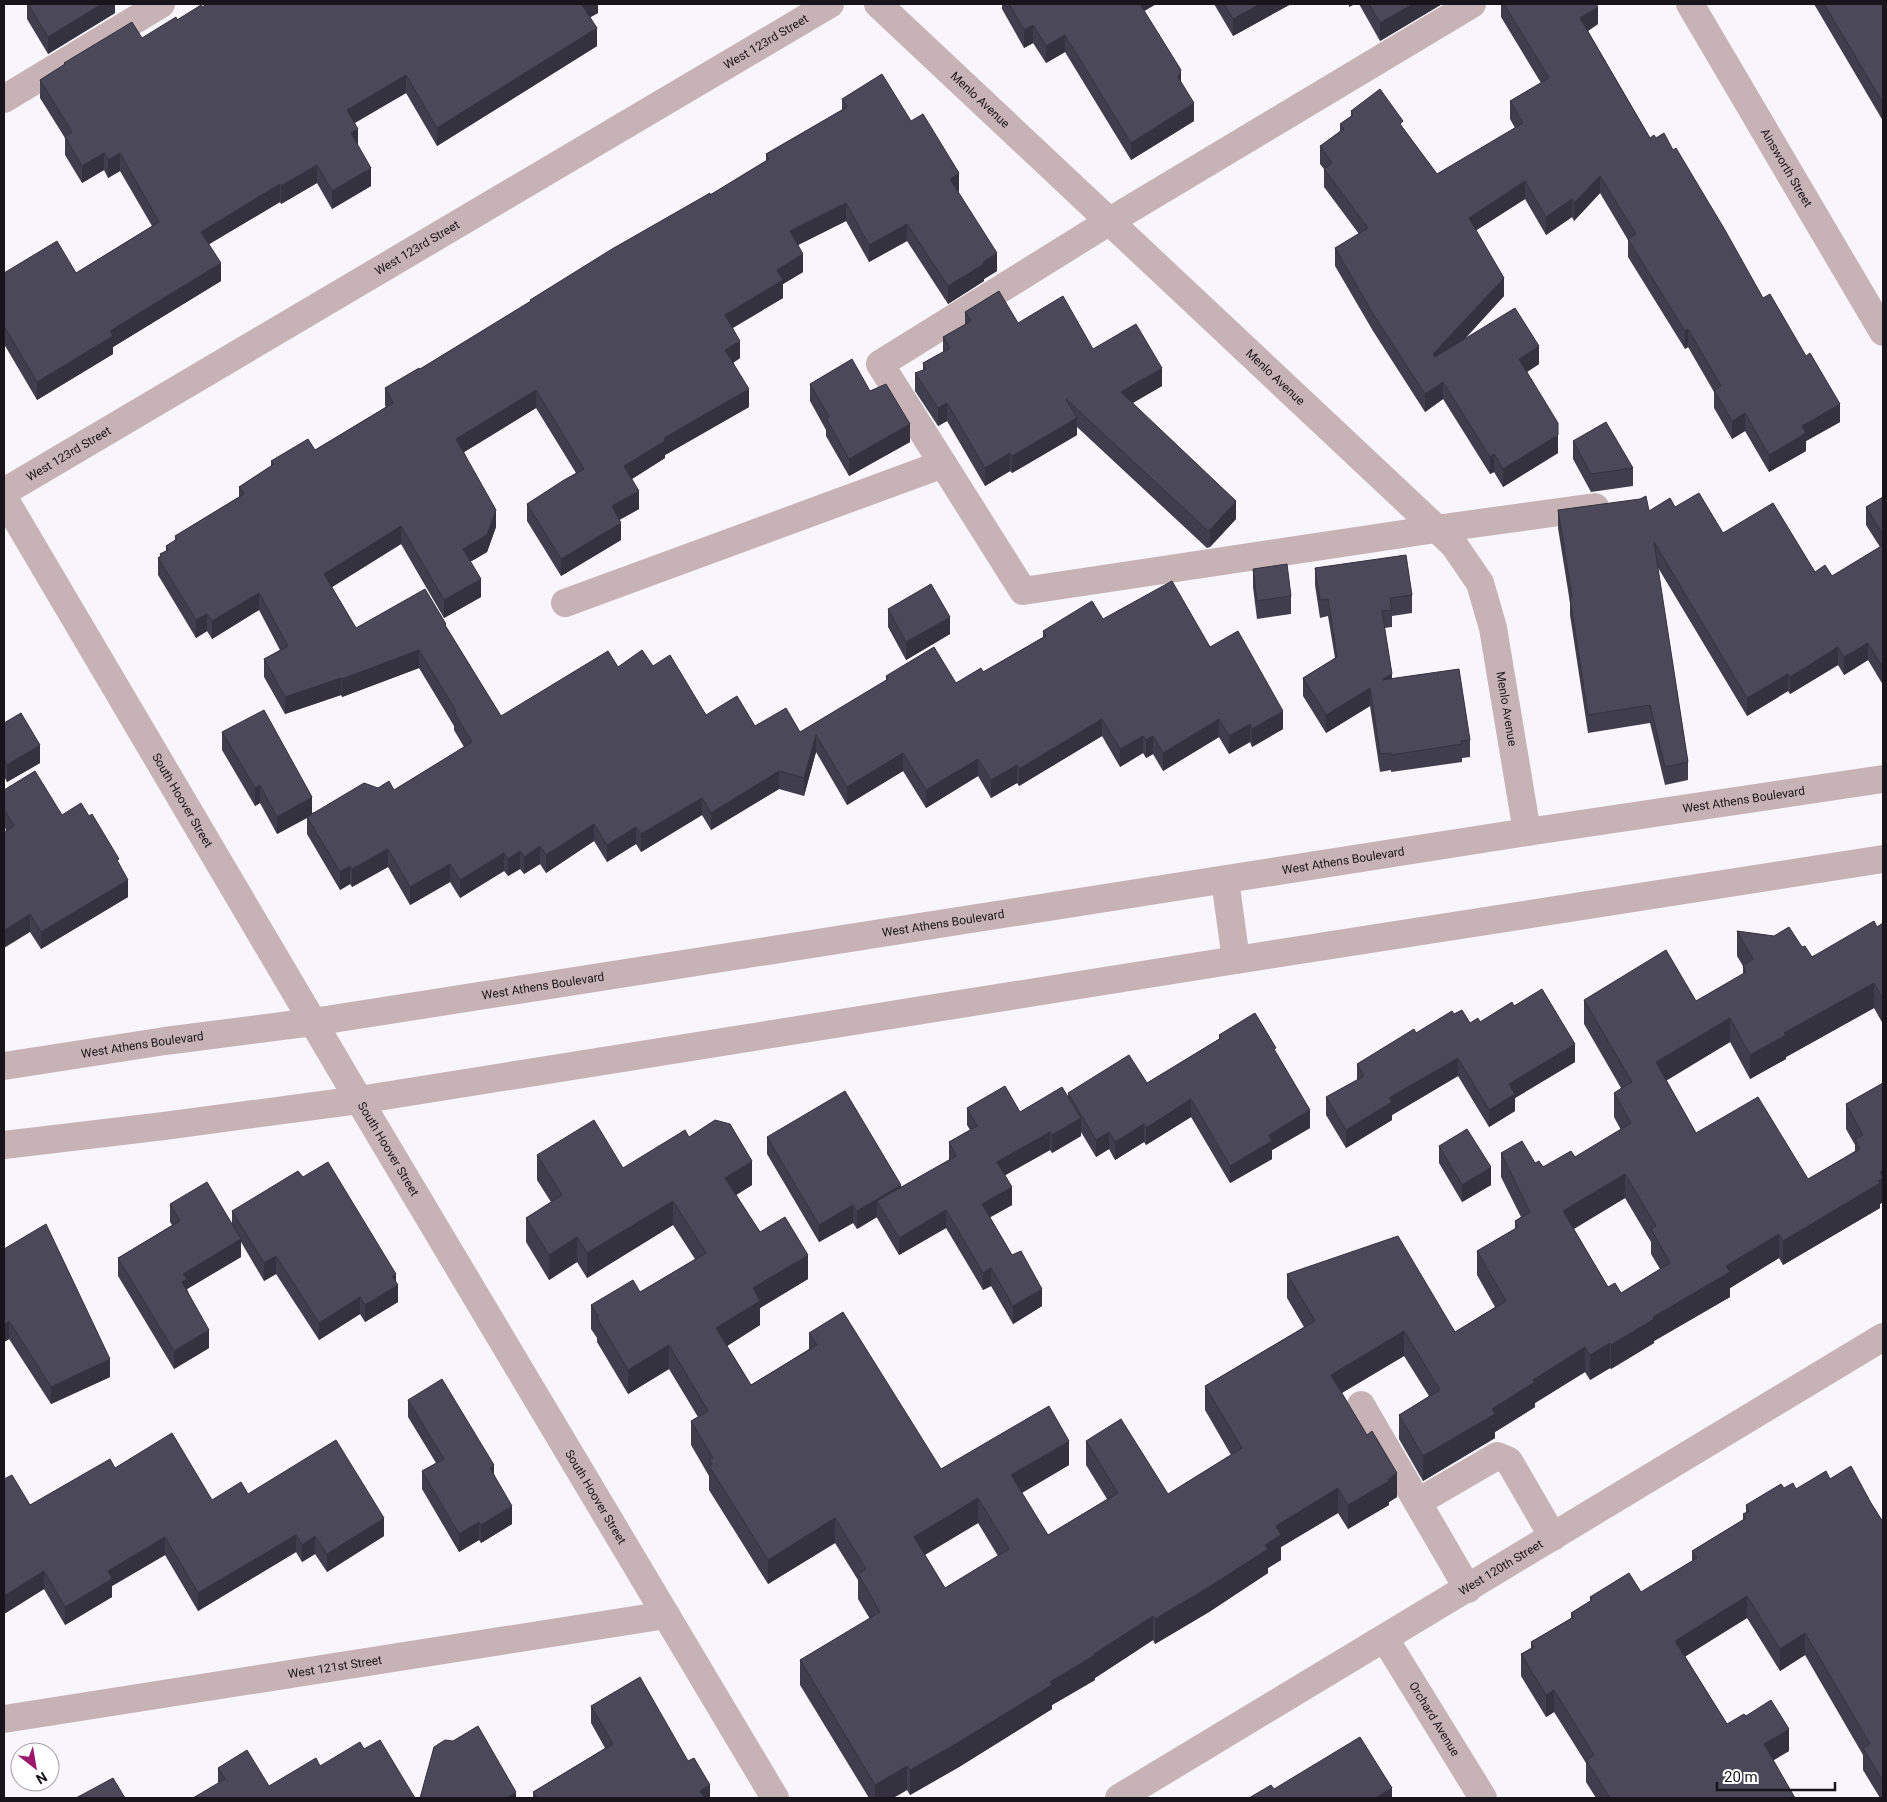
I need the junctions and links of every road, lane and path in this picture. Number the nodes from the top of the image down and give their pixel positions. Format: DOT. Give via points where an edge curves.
graph roads {
  1 [pos="161,4"];
  2 [pos="830,4"];
  3 [pos="878,4"];
  4 [pos="1472,4"];
  5 [pos="1690,4"];
  6 [pos="4,100"];
  7 [pos="1110,221"];
  8 [pos="1883,332"];
  9 [pos="943,464"];
  10 [pos="4,492"];
  11 [pos="4,498"];
  12 [pos="1619,504"];
  13 [pos="1436,529"];
  14 [pos="565,603"];
  15 [pos="1883,778"];
  16 [pos="1527,832"];
  17 [pos="1883,859"];
  18 [pos="1225,880"];
  19 [pos="1236,960"];
  20 [pos="313,1022"];
  21 [pos="4,1066"];
  22 [pos="359,1100"];
  23 [pos="4,1145"];
  24 [pos="1881,1345"];
  25 [pos="1361,1405"];
  26 [pos="1418,1502"];
  27 [pos="1553,1537"];
  28 [pos="1468,1589"];
  29 [pos="666,1615"];
  30 [pos="1385,1639"];
  31 [pos="4,1719"];
  32 [pos="1135,1794"];
  33 [pos="775,1798"];
  34 [pos="1483,1798"];
  1 -- 6 [label="street"];
  2 -- 10 [label="street, West 123rd Street"];
  3 -- 7 [label="street, Menlo Avenue"];
  4 -- 7 [label="street"];
  5 -- 8 [label="street, Ainsworth Street"];
  7 -- 9 [label="street" via="880,364"];
  7 -- 13 [label="street, Menlo Avenue"];
  9 -- 13 [label="street" via="1023,591"];
  9 -- 14 [label="street"];
  11 -- 20 [label="street, South Hoover Street"];
  12 -- 13 [label="street"];
  13 -- 16 [label="street, Menlo Avenue" via="1454,545 1480,583 1493,628"];
  15 -- 16 [label="street, West Athens Boulevard"];
  16 -- 18 [label="street, West Athens Boulevard"];
  17 -- 19 [label="street"];
  18 -- 19 [label="street"];
  18 -- 20 [label="street, West Athens Boulevard"];
  19 -- 22 [label="street"];
  20 -- 21 [label="street, West Athens Boulevard"];
  20 -- 22 [label="street, South Hoover Street"];
  22 -- 23 [label="street"];
  22 -- 29 [label="street, South Hoover Street"];
  24 -- 27 [label="street, West 120th Street"];
  25 -- 26 [label="street"];
  26 -- 27 [label="street" via="1496,1456 1509,1460"];
  26 -- 28 [label="street"];
  27 -- 28 [label="street, West 120th Street"];
  28 -- 30 [label="street, West 120th Street"];
  29 -- 31 [label="street, West 121st Street"];
  29 -- 33 [label="street, South Hoover Street"];
  30 -- 32 [label="street, West 120th Street"];
  30 -- 34 [label="street, Orchard Avenue"];
}
